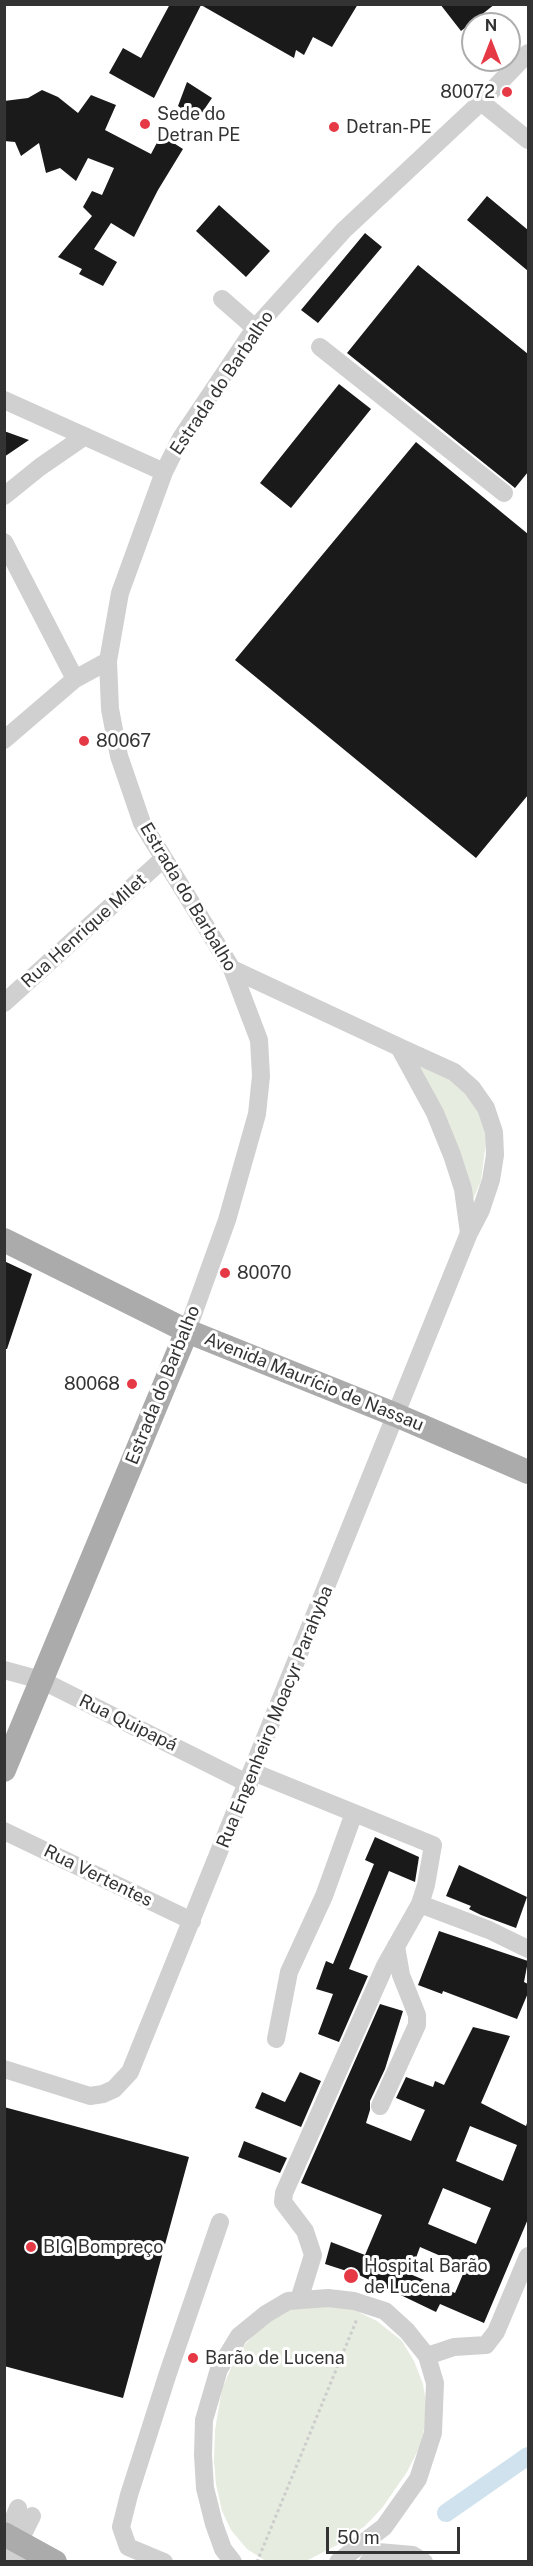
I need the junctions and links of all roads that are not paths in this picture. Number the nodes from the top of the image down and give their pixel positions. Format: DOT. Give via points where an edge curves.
graph roads {
  1 [pos="528,53"];
  2 [pos="481,102"];
  3 [pos="528,140"];
  4 [pos="222,299"];
  5 [pos="255,328"];
  6 [pos="320,347"];
  7 [pos="4,400"];
  8 [pos="85,436"];
  9 [pos="164,472"];
  10 [pos="504,494"];
  11 [pos="4,496"];
  12 [pos="4,542"];
  13 [pos="108,661"];
  14 [pos="75,679"];
  15 [pos="4,740"];
  16 [pos="163,859"];
  17 [pos="232,969"];
  18 [pos="4,1003"];
  19 [pos="399,1047"];
  20 [pos="469,1233"];
  21 [pos="4,1240"];
  22 [pos="187,1331"];
  23 [pos="396,1415"];
  24 [pos="528,1472"];
  25 [pos="4,1670"];
  26 [pos="41,1680"];
  27 [pos="4,1770"];
  28 [pos="251,1778"];
  29 [pos="354,1813"];
  30 [pos="4,1831"];
  31 [pos="420,1904"];
  32 [pos="192,1921"];
  33 [pos="396,1946"];
  34 [pos="528,1950"];
  35 [pos="276,2039"];
  36 [pos="4,2069"];
  37 [pos="380,2106"];
  38 [pos="220,2223"];
  39 [pos="528,2256"];
  40 [pos="299,2300"];
  41 [pos="427,2356"];
  42 [pos="25,2512"];
  43 [pos="11,2545"];
  44 [pos="55,2562"];
  45 [pos="164,2562"];
  46 [pos="233,2562"];
  47 [pos="338,2562"];
  48 [pos="368,2562"];
  49 [pos="424,2562"];
  1 -- 2 [label="street, Estrada do Barbalho"];
  2 -- 3 [label="street"];
  2 -- 5 [label="street, Estrada do Barbalho" via="344,230"];
  4 -- 5 [label="street"];
  5 -- 9 [label="street, Estrada do Barbalho" via="181,438"];
  6 -- 10 [label="street"];
  7 -- 8 [label="street"];
  8 -- 9 [label="street"];
  8 -- 11 [label="street"];
  9 -- 13 [label="street, Estrada do Barbalho" via="120,592"];
  12 -- 14 [label="street"];
  13 -- 14 [label="street"];
  13 -- 16 [label="street, Estrada do Barbalho" via="110,709 119,756 142,823"];
  14 -- 15 [label="street"];
  16 -- 17 [label="street, Estrada do Barbalho"];
  16 -- 18 [label="street, Rua Henrique Milet"];
  17 -- 19 [label="street, Rua Engenheiro Moacyr Parahyba"];
  17 -- 22 [label="street, Estrada do Barbalho" via="259,1040 257,1114 227,1220"];
  19 -- 20 [label="street, Rua Engenheiro Moacyr Parahyba" via="435,1113 452,1155 463,1189"];
  19 -- 20 [label="street, Rua Engenheiro Moacyr Parahyba" via="454,1072 486,1108 494,1132 495,1155 491,1180"];
  20 -- 23 [label="street, Rua Engenheiro Moacyr Parahyba"];
  21 -- 22 [label="main road, Avenida Maurício de Nassau"];
  22 -- 23 [label="main road, Avenida Maurício de Nassau"];
  22 -- 26 [label="main road, Estrada do Barbalho"];
  23 -- 24 [label="main road, Avenida Maurício de Nassau"];
  23 -- 28 [label="street, Rua Engenheiro Moacyr Parahyba"];
  25 -- 26 [label="street, Rua Quipapá"];
  26 -- 27 [label="main road, Estrada do Barbalho"];
  26 -- 28 [label="street, Rua Quipapá"];
  28 -- 29 [label="street, Rua Quipapá"];
  28 -- 32 [label="street, Rua Engenheiro Moacyr Parahyba"];
  29 -- 31 [label="street, Rua Quipapá" via="433,1845"];
  29 -- 35 [label="street" via="324,1896 289,1972"];
  30 -- 32 [label="street, Rua Vertentes"];
  31 -- 33 [label="street"];
  31 -- 34 [label="street" via="489,1930"];
  32 -- 36 [label="street, Rua Engenheiro Moacyr Parahyba" via="130,2072 119,2085 90,2096"];
  33 -- 37 [label="street" via="417,2025"];
  33 -- 40 [label="street" via="284,2193 283,2202 306,2231 313,2255"];
  38 -- 45 [label="street" via="121,2527 128,2547"];
  39 -- 41 [label="street" via="496,2332 486,2345 454,2347"];
  40 -- 41 [label="street" via="328,2298 385,2311 408,2331"];
  40 -- 46 [label="street" via="288,2301 238,2336 219,2369 204,2420 205,2488 223,2549"];
  41 -- 47 [label="street" via="435,2383 434,2433 417,2479 384,2527"];
  42 -- 43 [label="street"];
  43 -- 44 [label="main road"];
  48 -- 49 [label="street" via="378,2552 413,2555"];
}
